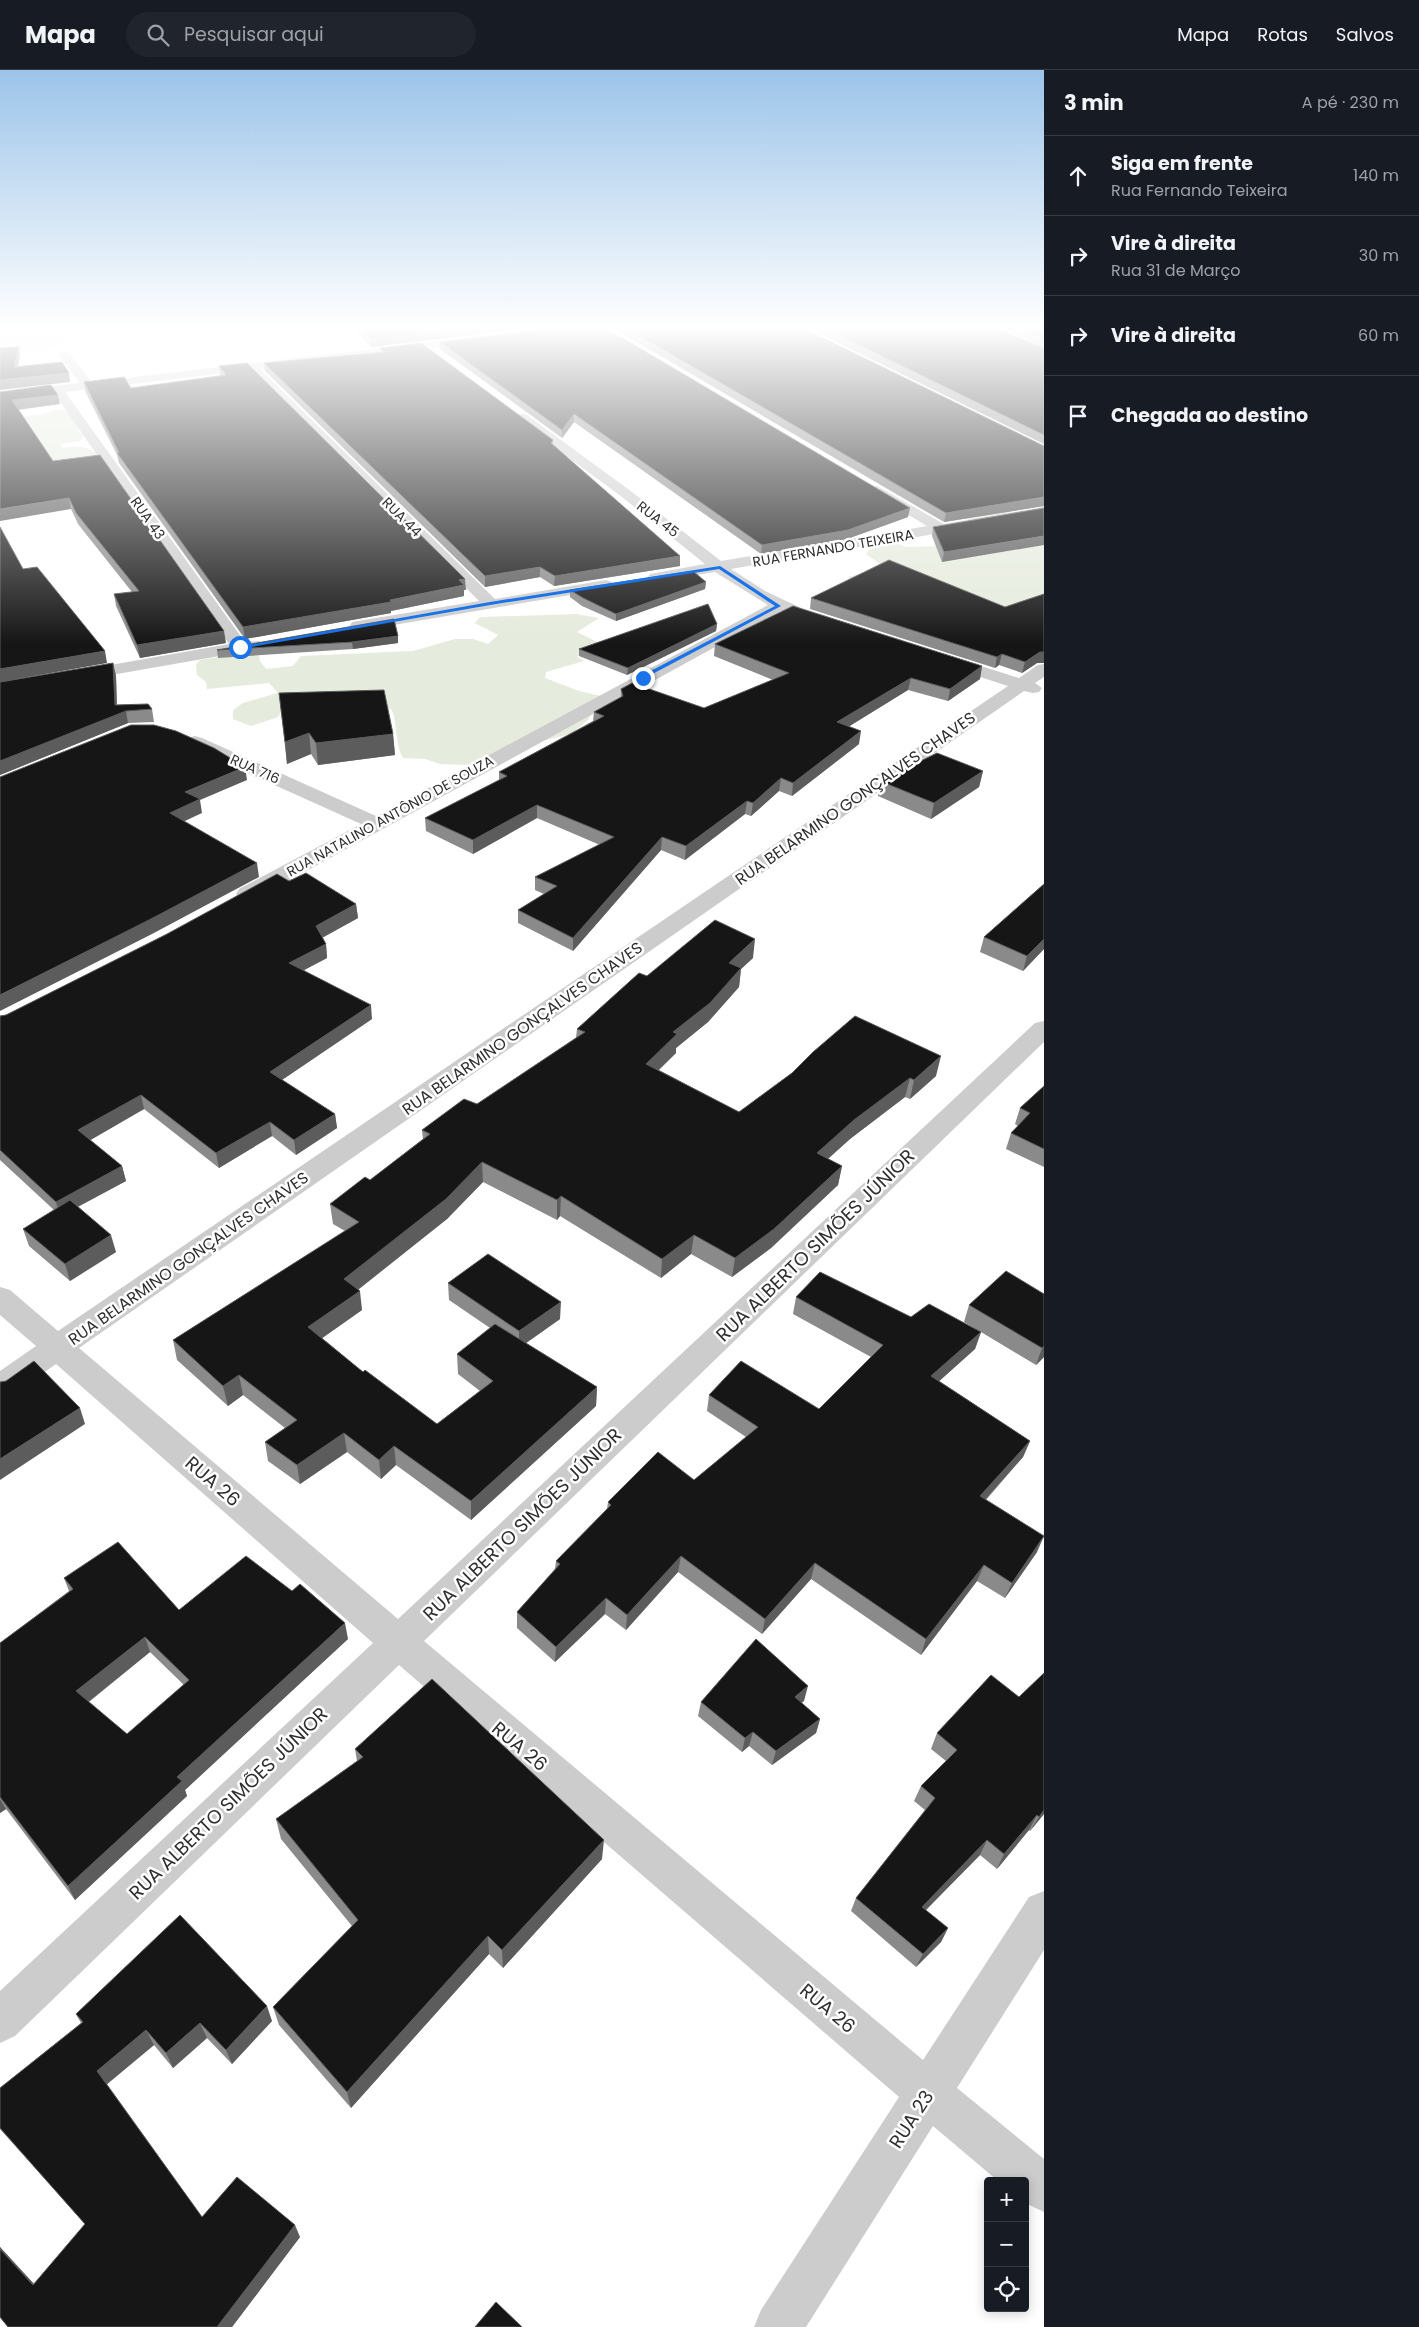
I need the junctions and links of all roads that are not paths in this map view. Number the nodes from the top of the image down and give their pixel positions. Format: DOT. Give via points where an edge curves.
graph roads {
  1 [pos="88,432"];
  2 [pos="317,432"];
  3 [pos="543,432"];
  4 [pos="865,483"];
  5 [pos="1044,511"];
  6 [pos="942,528"];
  7 [pos="720,567"];
  8 [pos="643,579"];
  9 [pos="624,582"];
  10 [pos="490,603"];
  11 [pos="779,606"];
  12 [pos="807,615"];
  13 [pos="346,629"];
  14 [pos="269,642"];
  15 [pos="240,647"];
  16 [pos="928,654"];
  17 [pos="1044,670"];
  18 [pos="58,679"];
  19 [pos="1021,684"];
  20 [pos="1044,692"];
  21 [pos="179,735"];
  22 [pos="376,823"];
  23 [pos="230,903"];
  24 [pos="1044,1028"];
  25 [pos="0,1298"];
  26 [pos="59,1347"];
  27 [pos="0,1387"];
  28 [pos="398,1642"];
  29 [pos="1044,1912"];
  30 [pos="0,2021"];
  31 [pos="928,2093"];
  32 [pos="1044,2188"];
  33 [pos="778,2327"];
  1 -- 15 [label="street, RUA 43"];
  2 -- 10 [label="street, RUA 44"];
  3 -- 7 [label="street, RUA 45"];
  4 -- 6 [label="street"];
  5 -- 6 [label="street, RUA FERNANDO TEIXEIRA"];
  6 -- 7 [label="street, RUA FERNANDO TEIXEIRA"];
  7 -- 8 [label="street, RUA FERNANDO TEIXEIRA"];
  7 -- 11 [label="street, RUA 45"];
  9 -- 10 [label="street"];
  10 -- 13 [label="street"];
  11 -- 12 [label="street, RUA 45"];
  11 -- 22 [label="street, RUA NATALINO ANTÔNIO DE SOUZA"];
  14 -- 15 [label="street"];
  15 -- 18 [label="street"];
  16 -- 19 [label="street"];
  17 -- 19 [label="street, RUA BELARMINO GONÇALVES CHAVES"];
  19 -- 20 [label="street"];
  19 -- 26 [label="street, RUA BELARMINO GONÇALVES CHAVES"];
  21 -- 22 [label="street, RUA 716"];
  22 -- 23 [label="street, RUA NATALINO ANTÔNIO DE SOUZA"];
  24 -- 28 [label="street, RUA ALBERTO SIMÕES JÚNIOR"];
  25 -- 26 [label="street, RUA 26"];
  26 -- 27 [label="street, RUA BELARMINO GONÇALVES CHAVES"];
  26 -- 28 [label="street, RUA 26"];
  28 -- 30 [label="street, RUA ALBERTO SIMÕES JÚNIOR"];
  28 -- 31 [label="street, RUA 26"];
  29 -- 31 [label="street, RUA 23"];
  31 -- 32 [label="street, RUA 26"];
  31 -- 33 [label="street, RUA 23"];
}
